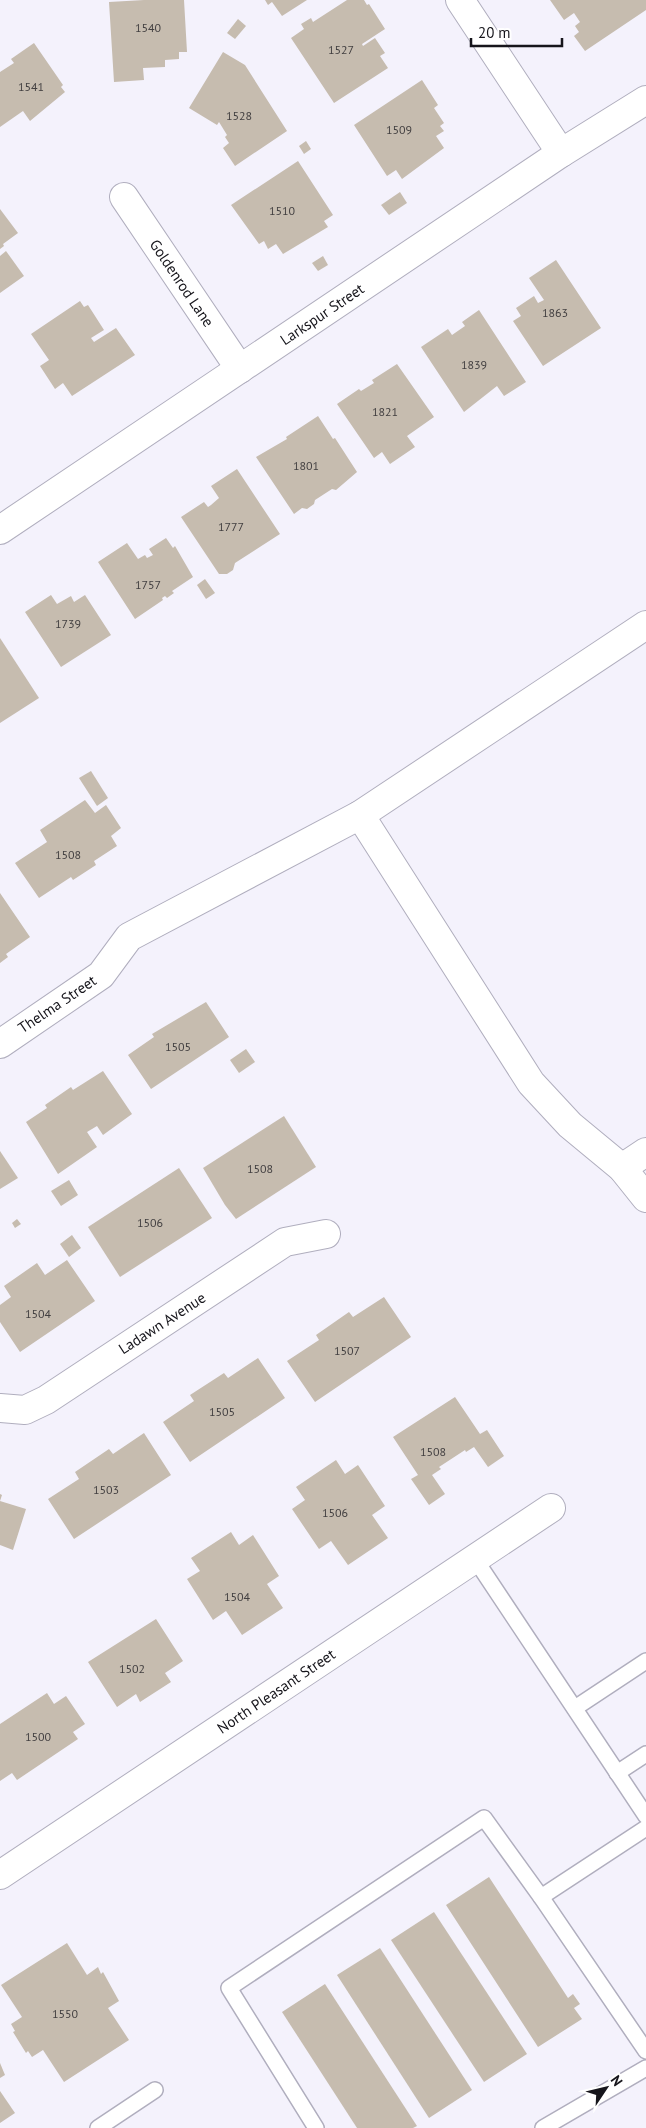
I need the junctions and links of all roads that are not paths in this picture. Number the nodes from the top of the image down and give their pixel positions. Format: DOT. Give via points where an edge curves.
graph roads {
  1 [pos="460,0"];
  2 [pos="646,100"];
  3 [pos="561,153"];
  4 [pos="124,197"];
  5 [pos="240,370"];
  6 [pos="0,530"];
  7 [pos="646,625"];
  8 [pos="360,815"];
  9 [pos="0,1044"];
  10 [pos="646,1152"];
  11 [pos="622,1168"];
  12 [pos="646,1198"];
  13 [pos="326,1234"];
  14 [pos="0,1408"];
  15 [pos="551,1508"];
  16 [pos="475,1559"];
  17 [pos="646,1661"];
  18 [pos="575,1708"];
  19 [pos="646,1754"];
  20 [pos="617,1773"];
  21 [pos="646,1816"];
  22 [pos="646,1828"];
  23 [pos="0,1875"];
  24 [pos="541,1898"];
  25 [pos="646,2051"];
  26 [pos="646,2068"];
  27 [pos="155,2090"];
  28 [pos="98,2128"];
  29 [pos="316,2128"];
  30 [pos="543,2128"];
  1 -- 3 [label="street"];
  2 -- 3 [label="street, Larkspur Street"];
  3 -- 5 [label="street, Larkspur Street"];
  4 -- 5 [label="street, Goldenrod Lane"];
  5 -- 6 [label="street, Larkspur Street"];
  7 -- 8 [label="street"];
  8 -- 9 [label="street, Thelma Street" via="129,937 101,975"];
  8 -- 11 [label="street" via="531,1083 570,1125"];
  10 -- 11 [label="street"];
  11 -- 12 [label="street"];
  13 -- 14 [label="street, Ladawn Avenue" via="285,1242 46,1400 25,1410"];
  15 -- 16 [label="street, North Pleasant Street"];
  16 -- 18 [label="lane"];
  16 -- 23 [label="street, North Pleasant Street"];
  17 -- 18 [label="lane"];
  18 -- 20 [label="lane"];
  19 -- 20 [label="lane"];
  20 -- 21 [label="lane"];
  22 -- 24 [label="lane"];
  24 -- 25 [label="lane"];
  24 -- 29 [label="lane" via="484,1818 229,1988"];
  26 -- 30 [label="lane"];
  27 -- 28 [label="lane"];
}
